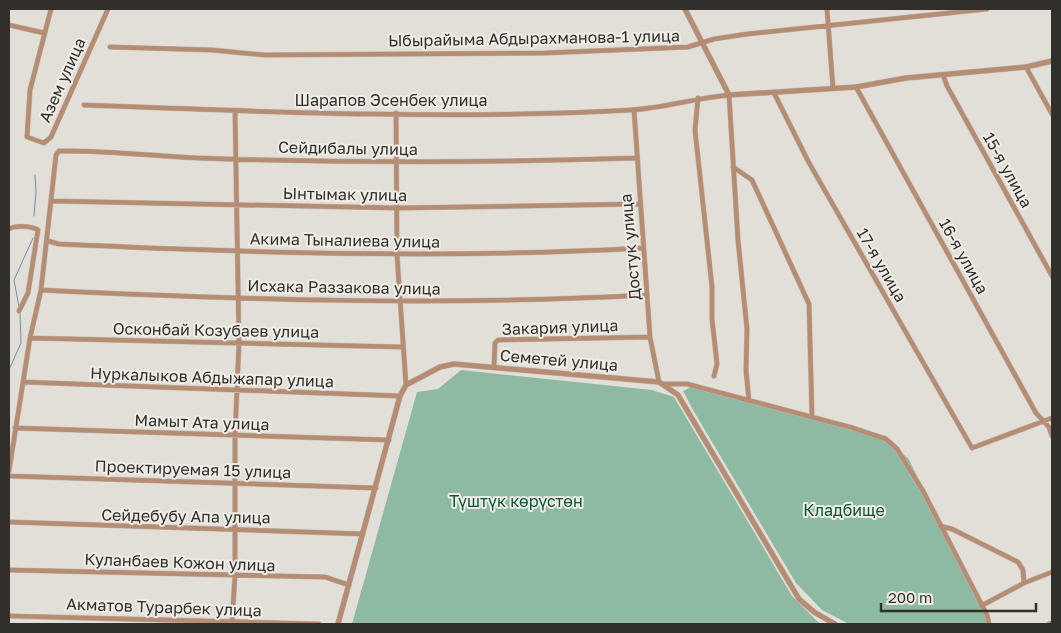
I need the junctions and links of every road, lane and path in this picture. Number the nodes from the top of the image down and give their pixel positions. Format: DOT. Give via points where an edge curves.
graph roads {
  1 [pos="51,9"];
  2 [pos="108,9"];
  3 [pos="685,9"];
  4 [pos="827,9"];
  5 [pos="987,9"];
  6 [pos="9,26"];
  7 [pos="828,26"];
  8 [pos="44,34"];
  9 [pos="701,43"];
  10 [pos="110,47"];
  11 [pos="1052,61"];
  12 [pos="1026,67"];
  13 [pos="943,75"];
  14 [pos="856,87"];
  15 [pos="834,88"];
  16 [pos="774,93"];
  17 [pos="728,95"];
  18 [pos="698,98"];
  19 [pos="84,105"];
  20 [pos="634,110"];
  21 [pos="235,111"];
  22 [pos="396,113"];
  23 [pos="1052,114"];
  24 [pos="235,158"];
  25 [pos="636,158"];
  26 [pos="396,161"];
  27 [pos="733,167"];
  28 [pos="52,201"];
  29 [pos="236,204"];
  30 [pos="639,204"];
  31 [pos="397,208"];
  32 [pos="36,228"];
  33 [pos="49,228"];
  34 [pos="9,229"];
  35 [pos="48,241"];
  36 [pos="642,248"];
  37 [pos="237,250"];
  38 [pos="397,255"];
  39 [pos="1052,276"];
  40 [pos="41,290"];
  41 [pos="647,295"];
  42 [pos="239,297"];
  43 [pos="400,302"];
  44 [pos="19,311"];
  45 [pos="650,337"];
  46 [pos="30,338"];
  47 [pos="239,343"];
  48 [pos="402,347"];
  49 [pos="494,366"];
  50 [pos="714,376"];
  51 [pos="23,382"];
  52 [pos="661,383"];
  53 [pos="406,385"];
  54 [pos="237,390"];
  55 [pos="400,396"];
  56 [pos="749,401"];
  57 [pos="812,416"];
  58 [pos="1052,418"];
  59 [pos="1043,421"];
  60 [pos="15,428"];
  61 [pos="235,436"];
  62 [pos="1052,436"];
  63 [pos="389,440"];
  64 [pos="9,471"];
  65 [pos="9,476"];
  66 [pos="234,482"];
  67 [pos="376,488"];
  68 [pos="9,522"];
  69 [pos="940,526"];
  70 [pos="235,529"];
  71 [pos="363,534"];
  72 [pos="9,570"];
  73 [pos="1052,572"];
  74 [pos="235,576"];
  75 [pos="1024,583"];
  76 [pos="350,585"];
  77 [pos="981,606"];
  78 [pos="9,616"];
  79 [pos="232,622"];
  80 [pos="319,624"];
  81 [pos="338,624"];
  82 [pos="835,624"];
  83 [pos="989,624"];
  1 -- 8 [label="street"];
  2 -- 8 [label="street, Азем улица" via="51,137 44,143 27,137 30,90"];
  3 -- 9 [label="street"];
  4 -- 7 [label="street"];
  5 -- 7 [label="street, Ыбырайыма Абдырахманова-1 улица"];
  6 -- 8 [label="street"];
  7 -- 9 [label="street, Ыбырайыма Абдырахманова-1 улица" via="747,34"];
  7 -- 15 [label="street"];
  9 -- 10 [label="street, Ыбырайыма Абдырахманова-1 улица" via="688,47 406,55 265,55"];
  9 -- 17 [label="street"];
  11 -- 12 [label="street"];
  12 -- 13 [label="street"];
  12 -- 23 [label="street"];
  13 -- 14 [label="street"];
  13 -- 39 [label="street, 15-я улица"];
  14 -- 15 [label="street"];
  14 -- 59 [label="street, 16-я улица"];
  15 -- 16 [label="street"];
  16 -- 17 [label="street"];
  16 -- 59 [label="street, 17-я улица" via="808,161 972,448"];
  17 -- 18 [label="street, Шарапов Эсенбек улица"];
  17 -- 27 [label="street"];
  18 -- 20 [label="street, Шарапов Эсенбек улица"];
  18 -- 50 [label="street" via="695,130 712,287 717,364"];
  19 -- 21 [label="street, Шарапов Эсенбек улица"];
  20 -- 22 [label="street, Шарапов Эсенбек улица"];
  20 -- 25 [label="street, Достук улица"];
  21 -- 22 [label="street, Шарапов Эсенбек улица"];
  21 -- 24 [label="street"];
  22 -- 26 [label="street"];
  24 -- 26 [label="street, Сейдибалы улица"];
  24 -- 28 [label="street, Сейдибалы улица" via="60,150 56,155"];
  24 -- 29 [label="street"];
  25 -- 26 [label="street, Сейдибалы улица"];
  25 -- 30 [label="street, Достук улица"];
  26 -- 31 [label="street"];
  27 -- 56 [label="street"];
  27 -- 57 [label="street" via="752,180 809,304"];
  28 -- 29 [label="street, Ынтымак улица"];
  28 -- 33 [label="street"];
  29 -- 31 [label="street, Ынтымак улица"];
  29 -- 37 [label="street"];
  30 -- 31 [label="street, Ынтымак улица"];
  30 -- 36 [label="street, Достук улица"];
  31 -- 38 [label="street"];
  32 -- 33 [label="street"];
  32 -- 34 [label="street" via="13,226"];
  32 -- 44 [label="street" via="37,242 28,293"];
  33 -- 35 [label="street"];
  35 -- 37 [label="street, Акима Тыналиева улица"];
  35 -- 40 [label="street"];
  36 -- 38 [label="street, Акима Тыналиева улица" via="537,254"];
  36 -- 41 [label="street, Достук улица"];
  37 -- 38 [label="street, Акима Тыналиева улица"];
  37 -- 42 [label="street"];
  38 -- 43 [label="street"];
  40 -- 42 [label="street, Исхака Раззакова улица"];
  40 -- 46 [label="street"];
  41 -- 43 [label="street, Исхака Раззакова улица" via="541,301"];
  41 -- 45 [label="street, Достук улица"];
  42 -- 43 [label="street, Исхака Раззакова улица"];
  42 -- 47 [label="street"];
  43 -- 48 [label="street"];
  45 -- 49 [label="street, Закария улица" via="498,340 495,343"];
  45 -- 52 [label="street, Достук улица"];
  46 -- 47 [label="street, Осконбай Козубаев улица"];
  46 -- 51 [label="street"];
  47 -- 48 [label="street, Осконбай Козубаев улица"];
  47 -- 54 [label="street"];
  48 -- 53 [label="street"];
  49 -- 52 [label="street, Семетей улица"];
  49 -- 53 [label="street, Семетей улица" via="454,364 440,367"];
  51 -- 54 [label="street, Нуркалыков Абдыжапар улица"];
  51 -- 60 [label="street"];
  52 -- 56 [label="street" via="687,384"];
  52 -- 82 [label="street" via="678,395 799,599"];
  53 -- 55 [label="street"];
  54 -- 55 [label="street, Нуркалыков Абдыжапар улица"];
  54 -- 61 [label="street"];
  55 -- 63 [label="street"];
  56 -- 57 [label="street"];
  57 -- 69 [label="street" via="886,440 897,449"];
  58 -- 59 [label="street"];
  59 -- 62 [label="street, 16-я улица"];
  60 -- 61 [label="street, Мамыт Ата улица"];
  60 -- 64 [label="street"];
  61 -- 63 [label="street, Мамыт Ата улица"];
  61 -- 66 [label="street"];
  63 -- 67 [label="street"];
  65 -- 66 [label="street, Проектируемая 15 улица"];
  66 -- 67 [label="street, Проектируемая 15 улица"];
  66 -- 70 [label="street"];
  67 -- 71 [label="street"];
  68 -- 70 [label="street, Сейдебубу Апа улица"];
  69 -- 75 [label="street" via="1018,562 1023,570"];
  69 -- 77 [label="street"];
  70 -- 71 [label="street, Сейдебубу Апа улица"];
  70 -- 74 [label="street"];
  71 -- 76 [label="street"];
  72 -- 74 [label="street, Куланбаев Кожон улица"];
  73 -- 75 [label="street"];
  74 -- 76 [label="street, Куланбаев Кожон улица" via="325,577"];
  74 -- 79 [label="street"];
  75 -- 77 [label="street"];
  76 -- 81 [label="street"];
  77 -- 83 [label="street"];
  78 -- 79 [label="street, Акматов Турарбек улица"];
  79 -- 80 [label="street, Акматов Турарбек улица"];
}
